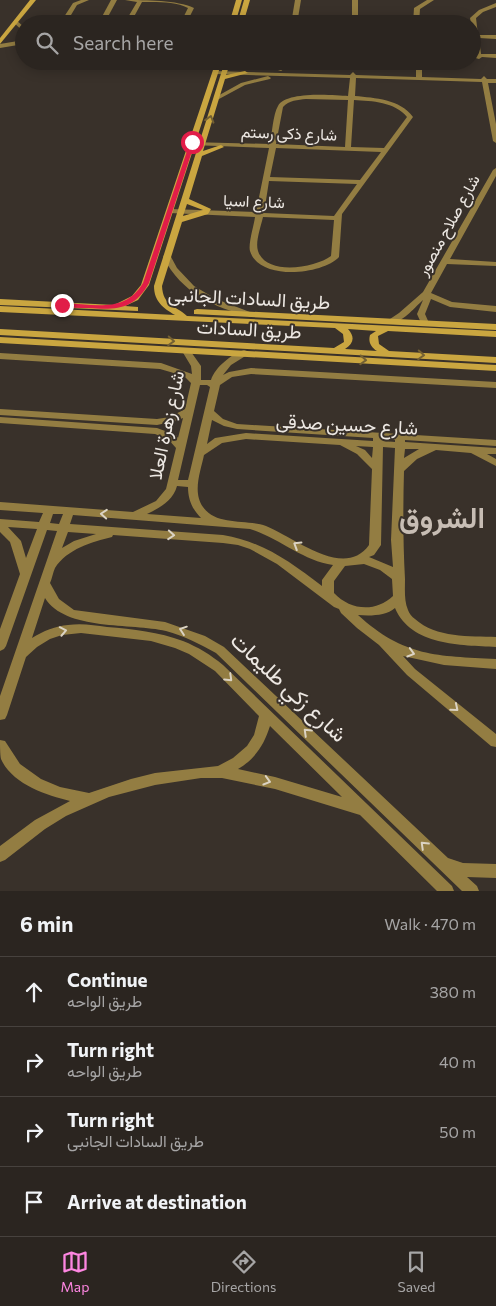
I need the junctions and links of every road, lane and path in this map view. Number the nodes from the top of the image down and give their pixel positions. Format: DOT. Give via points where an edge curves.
graph roads {
  1 [pos="25,0"];
  2 [pos="33,0"];
  3 [pos="86,0"];
  4 [pos="114,0"];
  5 [pos="128,0"];
  6 [pos="140,0"];
  7 [pos="232,0"];
  8 [pos="247,0"];
  9 [pos="298,0"];
  10 [pos="303,0"];
  11 [pos="355,0"];
  12 [pos="422,0"];
  13 [pos="431,0"];
  14 [pos="491,0"];
  15 [pos="239,1"];
  16 [pos="496,3"];
  17 [pos="20,6"];
  18 [pos="28,6"];
  19 [pos="21,15"];
  20 [pos="68,15"];
  21 [pos="106,15"];
  22 [pos="132,15"];
  23 [pos="188,15"];
  24 [pos="235,15"];
  25 [pos="243,15"];
  26 [pos="296,15"];
  27 [pos="300,15"];
  28 [pos="355,15"];
  29 [pos="410,15"];
  30 [pos="416,15"];
  31 [pos="476,15"];
  32 [pos="10,18"];
  33 [pos="15,23"];
  34 [pos="5,35"];
  35 [pos="481,36"];
  36 [pos="496,37"];
  37 [pos="15,38"];
  38 [pos="0,42"];
  39 [pos="15,43"];
  40 [pos="0,46"];
  41 [pos="481,56"];
  42 [pos="496,57"];
  43 [pos="222,70"];
  44 [pos="223,70"];
  45 [pos="238,70"];
  46 [pos="282,70"];
  47 [pos="415,70"];
  48 [pos="417,70"];
  49 [pos="291,73"];
  50 [pos="416,75"];
  51 [pos="350,77"];
  52 [pos="491,82"];
  53 [pos="216,98"];
  54 [pos="348,98"];
  55 [pos="494,106"];
  56 [pos="496,141"];
  57 [pos="203,142"];
  58 [pos="192,144"];
  59 [pos="222,145"];
  60 [pos="345,145"];
  61 [pos="272,147"];
  62 [pos="384,152"];
  63 [pos="199,154"];
  64 [pos="496,170"];
  65 [pos="493,178"];
  66 [pos="266,179"];
  67 [pos="360,182"];
  68 [pos="185,200"];
  69 [pos="171,209"];
  70 [pos="182,210"];
  71 [pos="206,210"];
  72 [pos="259,213"];
  73 [pos="338,216"];
  74 [pos="178,221"];
  75 [pos="167,257"];
  76 [pos="445,261"];
  77 [pos="496,264"];
  78 [pos="146,283"];
  79 [pos="158,283"];
  80 [pos="426,294"];
  81 [pos="0,302"];
  82 [pos="115,308"];
  83 [pos="0,309"];
  84 [pos="496,309"];
  85 [pos="172,311"];
  86 [pos="251,314"];
  87 [pos="188,318"];
  88 [pos="425,323"];
  89 [pos="388,325"];
  90 [pos="336,326"];
  91 [pos="496,326"];
  92 [pos="0,333"];
  93 [pos="496,334"];
  94 [pos="0,340"];
  95 [pos="186,350"];
  96 [pos="336,350"];
  97 [pos="244,353"];
  98 [pos="388,353"];
  99 [pos="0,356"];
  100 [pos="445,356"];
  101 [pos="496,360"];
  102 [pos="464,366"];
  103 [pos="496,368"];
  104 [pos="196,383"];
  105 [pos="214,385"];
  106 [pos="496,385"];
  107 [pos="190,410"];
  108 [pos="209,411"];
  109 [pos="0,412"];
  110 [pos="0,420"];
  111 [pos="378,440"];
  112 [pos="334,441"];
  113 [pos="400,441"];
  114 [pos="496,443"];
  115 [pos="181,448"];
  116 [pos="444,448"];
  117 [pos="467,449"];
  118 [pos="496,451"];
  119 [pos="200,453"];
  120 [pos="496,463"];
  121 [pos="378,469"];
  122 [pos="399,472"];
  123 [pos="173,482"];
  124 [pos="193,483"];
  125 [pos="0,506"];
  126 [pos="48,510"];
  127 [pos="69,511"];
  128 [pos="129,515"];
  129 [pos="220,522"];
  130 [pos="0,524"];
  131 [pos="42,526"];
  132 [pos="64,527"];
  133 [pos="117,531"];
  134 [pos="347,561"];
  135 [pos="51,568"];
  136 [pos="26,574"];
  137 [pos="45,584"];
  138 [pos="399,587"];
  139 [pos="332,599"];
  140 [pos="342,607"];
  141 [pos="496,636"];
  142 [pos="381,640"];
  143 [pos="482,641"];
  144 [pos="496,642"];
  145 [pos="0,646"];
  146 [pos="21,654"];
  147 [pos="493,665"];
  148 [pos="3,700"];
  149 [pos="266,714"];
  150 [pos="0,715"];
  151 [pos="496,742"];
  152 [pos="0,745"];
  153 [pos="219,772"];
  154 [pos="87,798"];
  155 [pos="364,810"];
  156 [pos="0,855"];
  157 [pos="445,865"];
  158 [pos="496,871"];
  159 [pos="431,875"];
  160 [pos="440,891"];
  161 [pos="447,891"];
  162 [pos="472,891"];
  1 -- 17 [label="street"];
  2 -- 18 [label="street"];
  3 -- 20 [label="street" via="75,4"];
  4 -- 21 [label="street"];
  5 -- 6 [label="street"];
  6 -- 22 [label="street"];
  6 -- 23 [label="street" via="188,4 191,8"];
  7 -- 15 [label="street"];
  8 -- 25 [label="street"];
  9 -- 26 [label="street"];
  10 -- 27 [label="street"];
  11 -- 28 [label="street"];
  12 -- 29 [label="street" via="414,4"];
  13 -- 30 [label="street" via="416,8"];
  14 -- 16 [label="street"];
  15 -- 24 [label="street"];
  16 -- 31 [label="street"];
  17 -- 18 [label="street"];
  17 -- 32 [label="street"];
  18 -- 19 [label="street"];
  33 -- 34 [label="street"];
  34 -- 37 [label="street"];
  34 -- 38 [label="street"];
  35 -- 36 [label="street"];
  39 -- 40 [label="street"];
  41 -- 42 [label="street"];
  43 -- 58 [label="street"];
  44 -- 53 [label="street"];
  45 -- 49 [label="street"];
  46 -- 49 [label="street"];
  47 -- 50 [label="street"];
  48 -- 50 [label="street"];
  49 -- 51 [label="street"];
  49 -- 51 [label="street"];
  49 -- 53 [label="street" via="243,84"];
  50 -- 51 [label="street"];
  50 -- 51 [label="street"];
  50 -- 52 [label="street"];
  50 -- 52 [label="street"];
  51 -- 54 [label="street"];
  52 -- 55 [label="street"];
  57 -- 53 [label="street, one-way"];
  54 -- 60 [label="street"];
  54 -- 61 [label="street" via="296,98 284,102 280,107"];
  54 -- 62 [label="street" via="393,104 409,113 408,120"];
  55 -- 56 [label="street"];
  57 -- 58 [label="street, شارع ذكى رستم"];
  57 -- 59 [label="street, شارع ذكى رستم"];
  57 -- 63 [label="street"];
  58 -- 69 [label="street"];
  59 -- 61 [label="street, شارع ذكى رستم"];
  59 -- 63 [label="street"];
  60 -- 61 [label="street, شارع ذكى رستم"];
  60 -- 62 [label="street, شارع ذكى رستم"];
  61 -- 62 [label="street, شارع ذكى رستم"];
  61 -- 66 [label="street"];
  62 -- 67 [label="street"];
  63 -- 68 [label="street"];
  64 -- 65 [label="street, شارع صلاح منصور"];
  65 -- 76 [label="street, شارع صلاح منصور"];
  66 -- 67 [label="street"];
  66 -- 72 [label="street"];
  67 -- 73 [label="street"];
  68 -- 70 [label="street"];
  68 -- 71 [label="street"];
  69 -- 70 [label="street, شارع اسيا"];
  69 -- 78 [label="street"];
  70 -- 71 [label="street, شارع اسيا"];
  70 -- 74 [label="street"];
  71 -- 72 [label="street, شارع اسيا"];
  71 -- 74 [label="street"];
  72 -- 73 [label="street, شارع اسيا"];
  72 -- 73 [label="street" via="252,249 254,255 267,265 290,269 314,268 331,262 336,251"];
  74 -- 75 [label="street"];
  75 -- 79 [label="street"];
  75 -- 86 [label="street" via="176,274 193,290 222,305"];
  76 -- 77 [label="street"];
  76 -- 80 [label="street, شارع صلاح منصور"];
  78 -- 79 [label="street"];
  78 -- 82 [label="street" via="135,298"];
  79 -- 85 [label="street" via="160,299"];
  80 -- 84 [label="street" via="456,306"];
  80 -- 88 [label="street, شارع صلاح منصور" via="427,301 421,314"];
  80 -- 89 [label="street, شارع صلاح منصور" via="407,313"];
  81 -- 82 [label="street, طريق السادات الجانبى"];
  82 -- 85 [label="street, طريق السادات الجانبى"];
  83 -- 87 [label="street, طريق السادات"];
  85 -- 86 [label="street, طريق السادات الجانبى"];
  85 -- 87 [label="street"];
  86 -- 89 [label="street, طريق السادات الجانبى"];
  87 -- 90 [label="street, طريق السادات"];
  88 -- 89 [label="street, طريق السادات الجانبى"];
  88 -- 91 [label="street, طريق السادات الجانبى"];
  89 -- 90 [label="street, طريق السادات"];
  89 -- 93 [label="street, طريق السادات"];
  89 -- 98 [label="street" via="372,340"];
  90 -- 96 [label="street" via="350,339 343,348"];
  92 -- 96 [label="street, طريق السادات, one-way"];
  94 -- 95 [label="street"];
  95 -- 97 [label="street"];
  95 -- 104 [label="street, شارع زهرة العلا" via="196,366"];
  96 -- 98 [label="street, طريق السادات"];
  97 -- 102 [label="street, one-way"];
  97 -- 105 [label="street, شارع زهرة العلا" via="221,369"];
  98 -- 100 [label="street, طريق السادات, one-way"];
  99 -- 104 [label="street" via="161,366 179,370"];
  100 -- 101 [label="street, طريق السادات"];
  100 -- 102 [label="street"];
  102 -- 103 [label="street"];
  104 -- 105 [label="street"];
  104 -- 107 [label="street, شارع زهرة العلا"];
  105 -- 106 [label="street" via="230,375 251,370"];
  105 -- 108 [label="street, شارع زهرة العلا"];
  107 -- 109 [label="street" via="173,419 157,422"];
  107 -- 115 [label="street, شارع زهرة العلا"];
  108 -- 111 [label="street, شارع حسين صدقى" via="218,420 233,426"];
  108 -- 119 [label="street, شارع زهرة العلا"];
  110 -- 115 [label="street" via="157,431 172,437"];
  111 -- 112 [label="street, شارع حسين صدقى"];
  111 -- 113 [label="street, شارع حسين صدقى"];
  111 -- 121 [label="street"];
  112 -- 119 [label="street, شارع حسين صدقى" via="237,436 219,440"];
  112 -- 121 [label="street" via="361,452"];
  113 -- 114 [label="street, شارع حسين صدقى"];
  113 -- 116 [label="street, شارع حسين صدقى"];
  113 -- 122 [label="street"];
  115 -- 123 [label="street, شارع زهرة العلا"];
  116 -- 117 [label="street, شارع حسين صدقى"];
  116 -- 122 [label="street" via="415,455"];
  117 -- 118 [label="street, شارع حسين صدقى"];
  117 -- 120 [label="street"];
  119 -- 124 [label="street, شارع زهرة العلا"];
  121 -- 134 [label="street" via="375,545 370,552"];
  122 -- 138 [label="street"];
  123 -- 124 [label="street"];
  123 -- 128 [label="street, شارع زهرة العلا" via="171,490 160,503 141,514"];
  124 -- 129 [label="street, شارع زهرة العلا" via="193,496 199,509 212,520"];
  125 -- 126 [label="street"];
  126 -- 127 [label="street"];
  126 -- 131 [label="street"];
  128 -- 127 [label="street, one-way"];
  127 -- 132 [label="street"];
  128 -- 129 [label="street"];
  134 -- 129 [label="street, one-way" via="317,558 267,529"];
  130 -- 131 [label="street"];
  130 -- 136 [label="street" via="16,541"];
  131 -- 132 [label="street"];
  131 -- 136 [label="street"];
  132 -- 133 [label="street"];
  132 -- 135 [label="street"];
  133 -- 135 [label="street" via="78,544 58,558"];
  133 -- 139 [label="street, one-way" via="245,542 271,554"];
  134 -- 138 [label="street" via="370,562 386,568 394,574"];
  134 -- 139 [label="street" via="328,576 327,593"];
  135 -- 137 [label="street"];
  136 -- 145 [label="street"];
  137 -- 146 [label="street"];
  157 -- 137 [label="street, شارع زكي طليمات, one-way" via="220,650 175,628 72,614 52,602"];
  138 -- 140 [label="street" via="396,600 379,611 354,612"];
  138 -- 143 [label="street" via="403,612 422,631 446,638"];
  139 -- 140 [label="street"];
  140 -- 142 [label="street"];
  141 -- 143 [label="street"];
  142 -- 147 [label="street, one-way" via="419,655"];
  142 -- 151 [label="street, one-way" via="402,664"];
  143 -- 144 [label="street"];
  146 -- 148 [label="street"];
  146 -- 149 [label="street, شارع زكي طليمات, one-way" via="43,637 70,629 163,638 187,646 209,659"];
  148 -- 150 [label="street"];
  149 -- 153 [label="street" via="258,742 248,754"];
  149 -- 155 [label="street, شارع زكي طليمات"];
  152 -- 154 [label="street" via="13,767 24,777 53,791"];
  153 -- 154 [label="street" via="143,782"];
  153 -- 155 [label="street, one-way" via="258,778"];
  154 -- 156 [label="street" via="32,829"];
  155 -- 159 [label="street, شارع زكي طليمات"];
  157 -- 158 [label="street" via="463,870"];
  157 -- 162 [label="street, شارع زكي طليمات"];
  159 -- 160 [label="street"];
  159 -- 161 [label="street, شارع زكي طليمات"];
}
